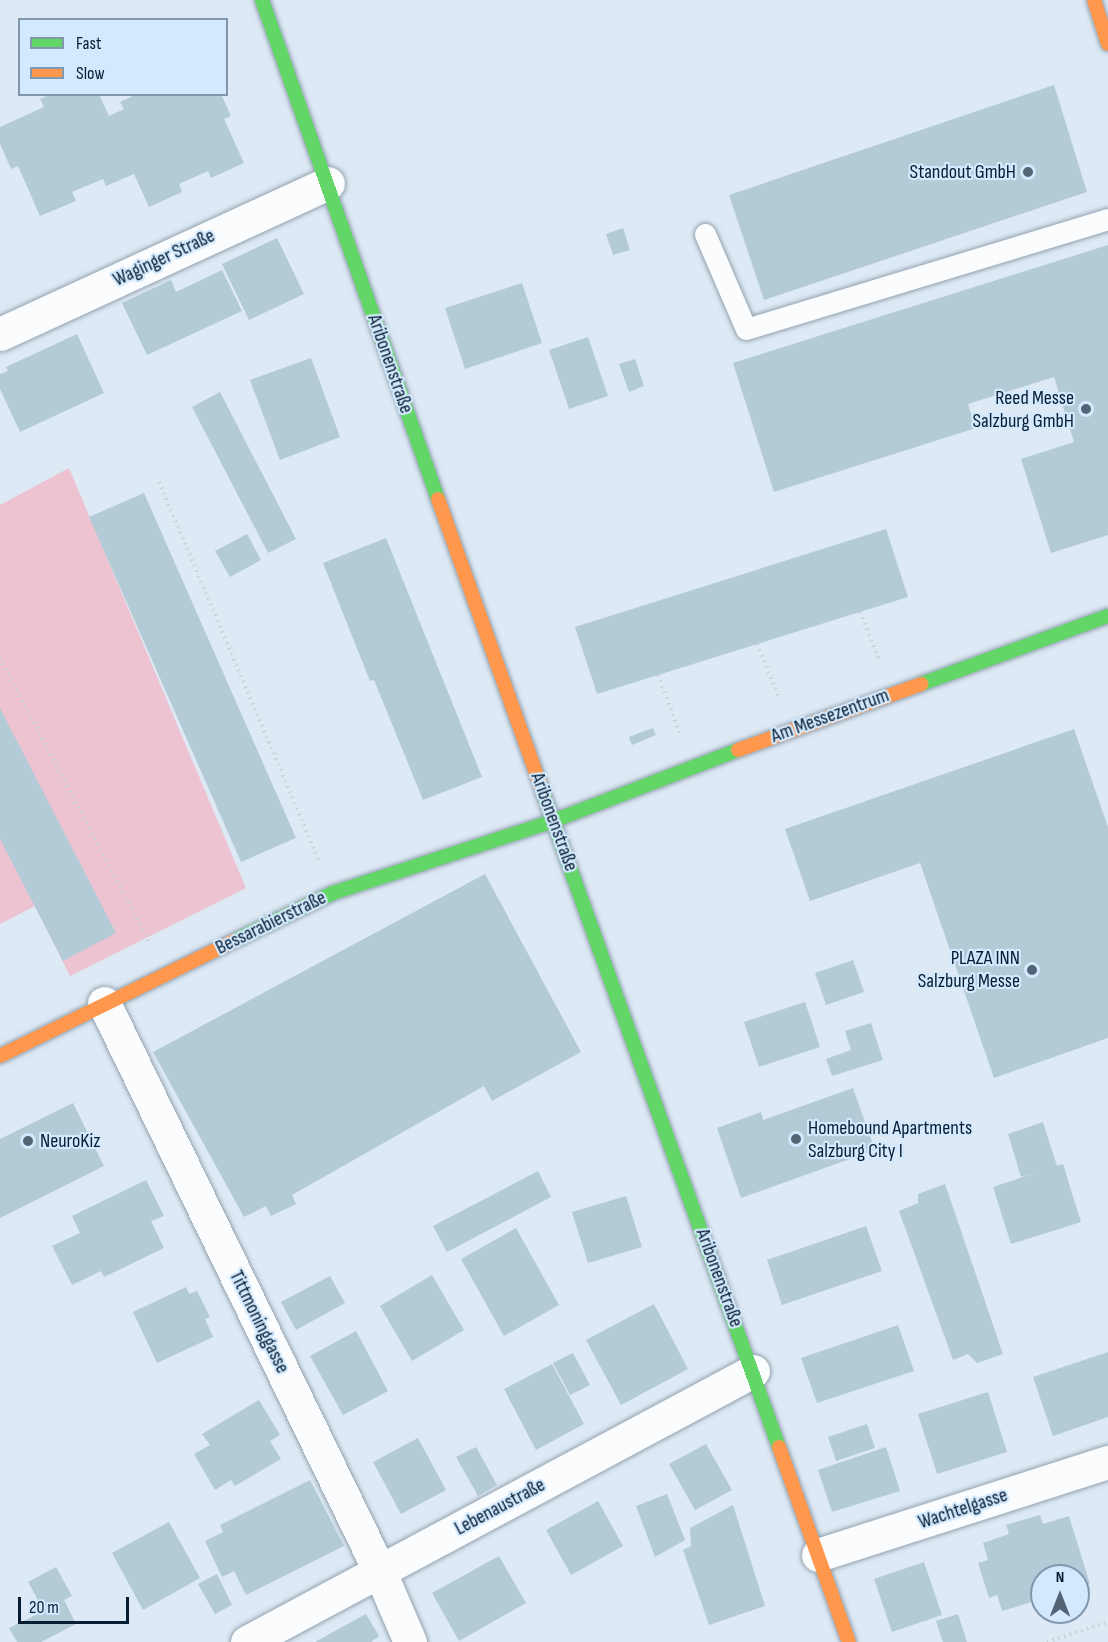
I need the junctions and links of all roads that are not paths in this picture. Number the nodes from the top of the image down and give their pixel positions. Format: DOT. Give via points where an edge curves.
graph roads {
  1 [pos="262,0"];
  2 [pos="1094,0"];
  3 [pos="1108,44"];
  4 [pos="328,183"];
  5 [pos="1108,219"];
  6 [pos="705,234"];
  7 [pos="0,334"];
  8 [pos="1108,616"];
  9 [pos="553,821"];
  10 [pos="104,1003"];
  11 [pos="0,1056"];
  12 [pos="753,1371"];
  13 [pos="1108,1462"];
  14 [pos="818,1555"];
  15 [pos="380,1572"];
  16 [pos="247,1642"];
  17 [pos="410,1642"];
  18 [pos="849,1642"];
  1 -- 4 [label="street, Aribonenstraße"];
  2 -- 3 [label="street"];
  4 -- 7 [label="street, Waginger Straße"];
  4 -- 9 [label="street, Aribonenstraße"];
  5 -- 6 [label="lane" via="746,328"];
  8 -- 9 [label="street, Am Messezentrum"];
  9 -- 10 [label="street, Bessarabierstraße" via="333,892"];
  9 -- 12 [label="street, Aribonenstraße"];
  10 -- 11 [label="street, Bessarabierstraße"];
  10 -- 15 [label="street, Tittmoninggasse"];
  12 -- 14 [label="street, Aribonenstraße"];
  12 -- 15 [label="street, Lebenaustraße"];
  13 -- 14 [label="street, Wachtelgasse"];
  14 -- 18 [label="street, Aribonenstraße"];
  15 -- 16 [label="street, Lebenaustraße"];
  15 -- 17 [label="street, Tittmoninggasse"];
}
